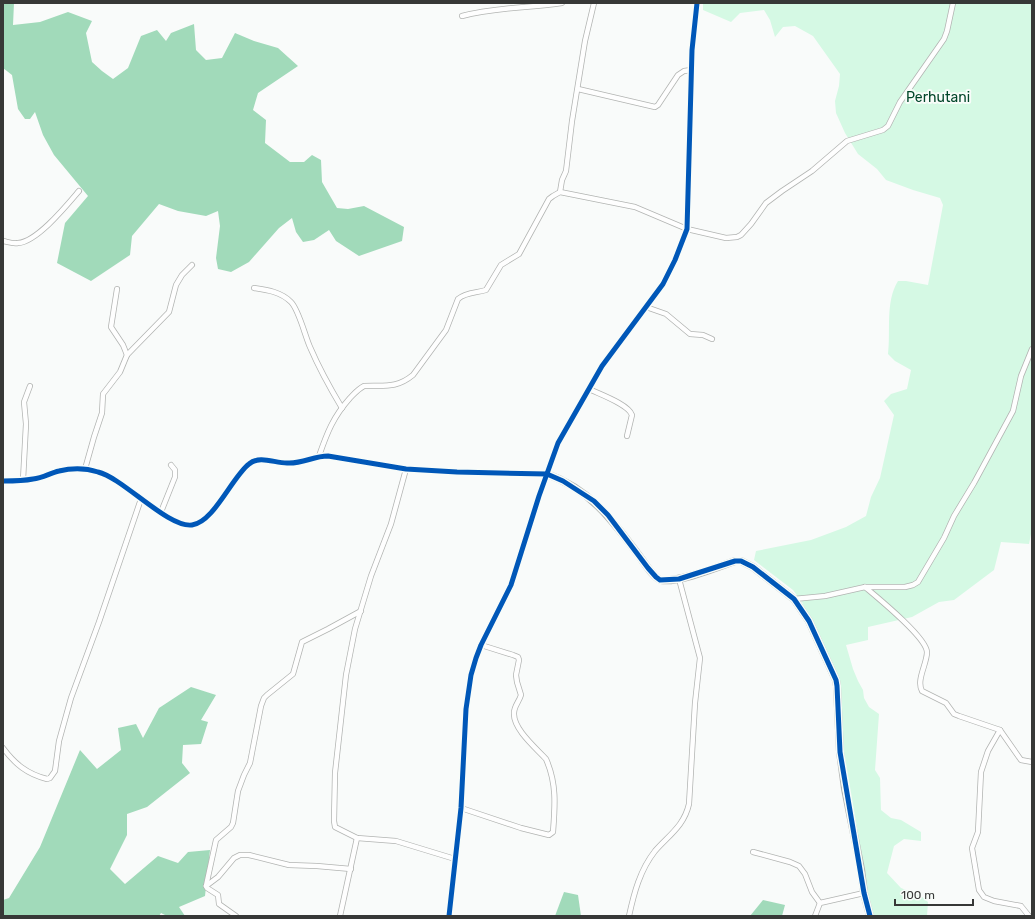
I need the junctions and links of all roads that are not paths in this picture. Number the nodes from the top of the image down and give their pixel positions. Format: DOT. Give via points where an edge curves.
graph roads {
  1 [pos="562,3"];
  2 [pos="594,3"];
  3 [pos="697,3"];
  4 [pos="953,3"];
  5 [pos="462,16"];
  6 [pos="691,70"];
  7 [pos="578,89"];
  8 [pos="80,191"];
  9 [pos="560,192"];
  10 [pos="687,229"];
  11 [pos="3,240"];
  12 [pos="192,265"];
  13 [pos="117,288"];
  14 [pos="254,288"];
  15 [pos="646,307"];
  16 [pos="712,339"];
  17 [pos="1032,349"];
  18 [pos="127,355"];
  19 [pos="30,386"];
  20 [pos="589,389"];
  21 [pos="342,408"];
  22 [pos="627,436"];
  23 [pos="319,456"];
  24 [pos="171,465"];
  25 [pos="85,469"];
  26 [pos="406,469"];
  27 [pos="547,474"];
  28 [pos="23,480"];
  29 [pos="3,481"];
  30 [pos="141,499"];
  31 [pos="161,512"];
  32 [pos="679,579"];
  33 [pos="865,587"];
  34 [pos="794,599"];
  35 [pos="361,611"];
  36 [pos="481,645"];
  37 [pos="1000,730"];
  38 [pos="3,748"];
  39 [pos="1032,762"];
  40 [pos="461,808"];
  41 [pos="358,838"];
  42 [pos="753,852"];
  43 [pos="455,859"];
  44 [pos="351,869"];
  45 [pos="206,886"];
  46 [pos="864,893"];
  47 [pos="820,903"];
  48 [pos="236,916"];
  49 [pos="340,916"];
  50 [pos="449,916"];
  51 [pos="629,916"];
  52 [pos="815,916"];
  53 [pos="870,916"];
  54 [pos="1029,916"];
  1 -- 5 [label="street" via="481,11"];
  2 -- 7 [label="street"];
  3 -- 6 [label="street"];
  4 -- 10 [label="street" via="944,39 900,102 888,126 883,130 847,140 812,171 766,203 741,235 726,238"];
  6 -- 7 [label="street" via="678,75 656,106"];
  6 -- 10 [label="street"];
  7 -- 9 [label="street" via="566,171"];
  8 -- 11 [label="street" via="32,238 19,243"];
  9 -- 10 [label="street" via="635,207"];
  9 -- 21 [label="street" via="549,200 519,254 501,265 486,290 469,293 458,299 446,330 413,375 398,384 364,386"];
  10 -- 15 [label="street" via="668,274"];
  12 -- 18 [label="street" via="176,285 169,312"];
  13 -- 18 [label="street" via="111,327"];
  14 -- 21 [label="street" via="277,293 295,307 310,347"];
  15 -- 16 [label="street" via="666,314 690,334"];
  15 -- 20 [label="street" via="602,366"];
  17 -- 33 [label="street" via="1013,411 918,582 905,587"];
  18 -- 25 [label="street" via="120,372 103,394 102,413"];
  19 -- 28 [label="street" via="24,402 26,424"];
  20 -- 22 [label="street" via="620,404 630,412 632,415"];
  20 -- 27 [label="street" via="558,443"];
  21 -- 23 [label="street" via="326,434"];
  23 -- 26 [label="street"];
  23 -- 31 [label="street" via="305,462 286,464 264,459 255,460 242,471 218,504 198,523 186,525"];
  24 -- 31 [label="street" via="175,470 175,477"];
  25 -- 28 [label="street" via="60,471 42,478"];
  25 -- 30 [label="street" via="110,477"];
  26 -- 27 [label="street"];
  26 -- 35 [label="street" via="391,524"];
  27 -- 32 [label="street" via="563,480 594,501 656,577 660,580"];
  27 -- 36 [label="street" via="512,585"];
  28 -- 29 [label="street"];
  30 -- 31 [label="street"];
  30 -- 38 [label="street" via="64,719 53,776 47,779 24,770"];
  32 -- 34 [label="street" via="741,561 753,567"];
  32 -- 51 [label="street" via="700,658 689,804 684,819 647,863 634,892"];
  33 -- 34 [label="street" via="825,596"];
  33 -- 37 [label="street" via="913,630 926,646 920,684 922,691 946,703 954,714"];
  34 -- 46 [label="street" via="809,621 837,686 840,752"];
  35 -- 41 [label="street" via="346,675 334,773 336,827"];
  35 -- 45 [label="street" via="302,642 293,674 264,698 250,763 238,791 233,823 216,840"];
  36 -- 40 [label="street" via="468,691"];
  36 -- 40 [label="street" via="518,657 516,674 521,695 515,707 514,720 548,764 555,794 553,832 550,835 521,828"];
  37 -- 39 [label="street" via="1021,760"];
  37 -- 54 [label="street" via="988,751 981,772 978,832 972,848 975,869 979,890 984,897 1021,906"];
  40 -- 43 [label="street"];
  41 -- 43 [label="street" via="396,841"];
  41 -- 44 [label="street"];
  42 -- 47 [label="street" via="799,866"];
  43 -- 50 [label="street"];
  44 -- 45 [label="street" via="289,865 237,855 218,877"];
  44 -- 49 [label="street"];
  45 -- 48 [label="street" via="218,896 219,904"];
  46 -- 47 [label="street"];
  46 -- 53 [label="street"];
  47 -- 52 [label="street"];
}
